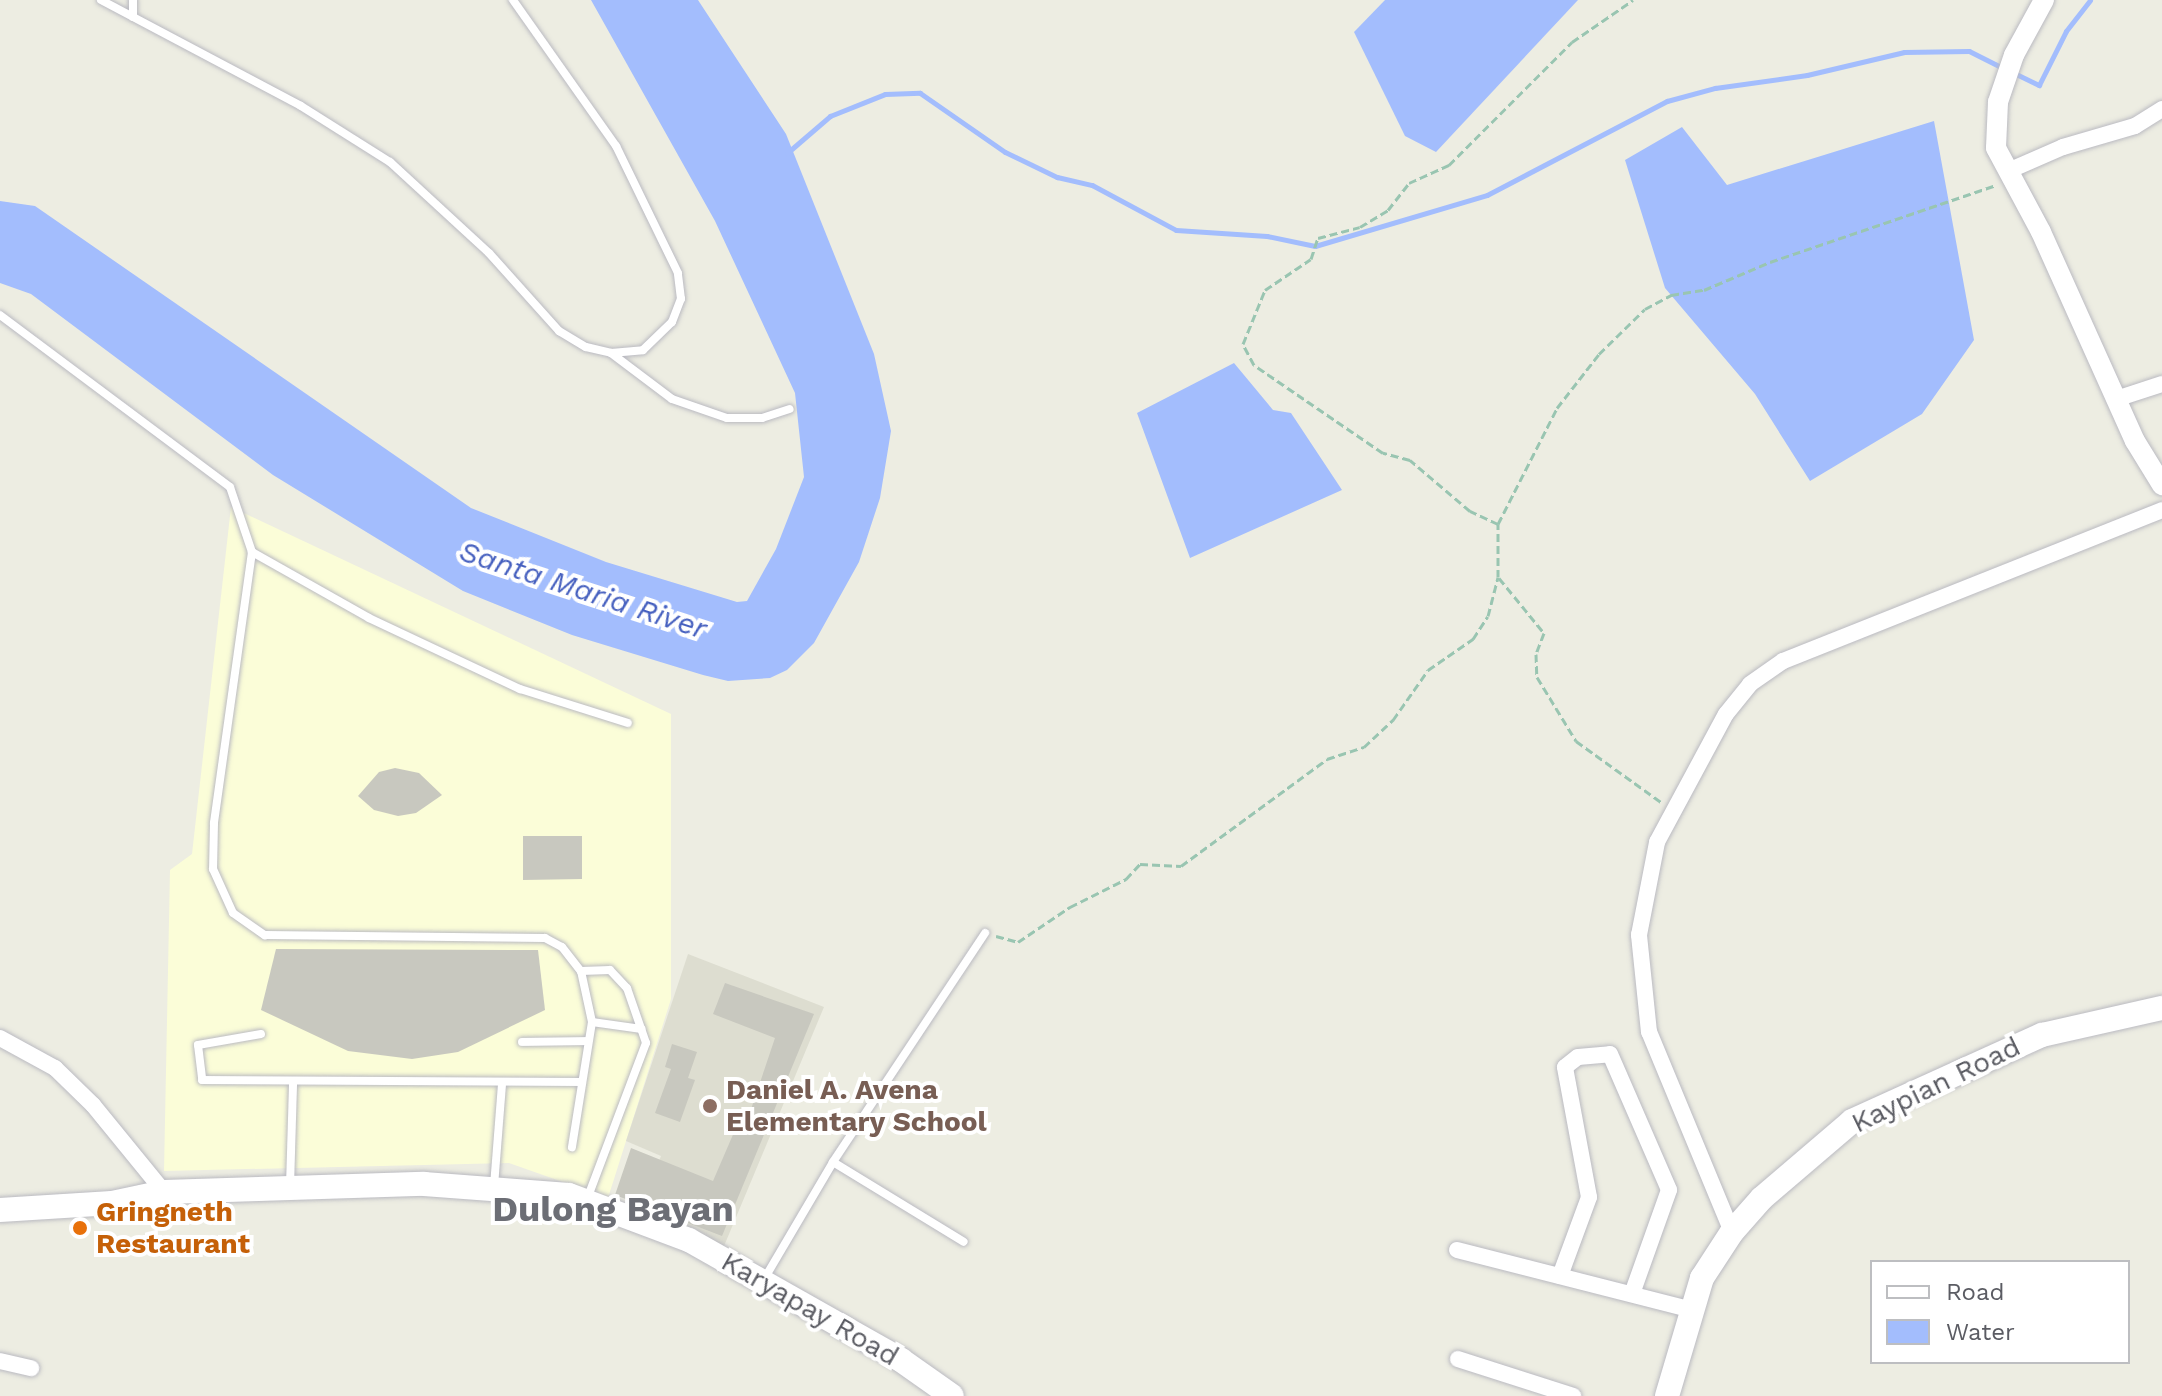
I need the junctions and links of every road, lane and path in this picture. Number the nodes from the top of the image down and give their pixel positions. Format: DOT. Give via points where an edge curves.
graph roads {
  1 [pos="101,0"];
  2 [pos="133,0"];
  3 [pos="513,0"];
  4 [pos="1633,0"];
  5 [pos="2044,0"];
  6 [pos="133,17"];
  7 [pos="2162,109"];
  8 [pos="2010,174"];
  9 [pos="0,315"];
  10 [pos="611,353"];
  11 [pos="2162,384"];
  12 [pos="2116,399"];
  13 [pos="790,409"];
  14 [pos="2162,485"];
  15 [pos="2162,510"];
  16 [pos="1498,524"];
  17 [pos="252,552"];
  18 [pos="1498,577"];
  19 [pos="628,723"];
  20 [pos="1674,812"];
  21 [pos="985,933"];
  22 [pos="581,971"];
  23 [pos="2162,1008"];
  24 [pos="592,1022"];
  25 [pos="642,1029"];
  26 [pos="261,1034"];
  27 [pos="0,1038"];
  28 [pos="588,1041"];
  29 [pos="522,1042"];
  30 [pos="579,1082"];
  31 [pos="293,1083"];
  32 [pos="502,1084"];
  33 [pos="572,1147"];
  34 [pos="833,1162"];
  35 [pos="290,1187"];
  36 [pos="494,1189"];
  37 [pos="164,1192"];
  38 [pos="586,1202"];
  39 [pos="0,1210"];
  40 [pos="1732,1232"];
  41 [pos="964,1242"];
  42 [pos="1457,1250"];
  43 [pos="1560,1276"];
  44 [pos="763,1282"];
  45 [pos="1632,1294"];
  46 [pos="1693,1310"];
  47 [pos="1458,1359"];
  48 [pos="0,1361"];
  49 [pos="31,1368"];
  50 [pos="952,1396"];
  51 [pos="1573,1396"];
  52 [pos="1667,1396"];
  1 -- 6 [label="lane"];
  2 -- 6 [label="lane"];
  3 -- 10 [label="lane" via="616,146 678,273 681,299 661,336 643,350"];
  4 -- 16 [label="path" via="1550,62 1449,165 1409,183 1388,210 1360,227 1318,238 1311,259 1265,290 1243,344 1254,365 1383,453 1410,460 1470,511"];
  5 -- 8 [label="street" via="2014,55 1998,102 1996,148"];
  6 -- 10 [label="lane" via="301,106 390,162 489,253 559,331 586,347"];
  7 -- 8 [label="street" via="2135,126 2063,147"];
  8 -- 12 [label="street"];
  8 -- 16 [label="path" via="1949,204 1770,262 1704,290 1671,295 1645,309 1577,379"];
  9 -- 17 [label="lane" via="230,487"];
  10 -- 13 [label="lane" via="672,399 727,418 762,418"];
  11 -- 12 [label="street"];
  12 -- 14 [label="street"];
  15 -- 20 [label="street" via="1783,661 1750,684 1726,714"];
  16 -- 18 [label="path"];
  17 -- 19 [label="lane" via="369,618 520,689"];
  17 -- 22 [label="lane" via="214,823 213,869 233,913 265,935 545,938 573,957"];
  18 -- 20 [label="path" via="1544,633 1536,654 1537,677 1576,741"];
  18 -- 21 [label="path" via="1488,616 1473,639 1428,670 1393,720 1364,747 1327,759 1181,866 1140,864 1126,879 1070,907 1018,942"];
  20 -- 40 [label="street" via="1657,842 1639,935 1649,1032"];
  21 -- 34 [label="lane"];
  22 -- 24 [label="lane"];
  22 -- 25 [label="lane" via="610,970 627,988"];
  23 -- 40 [label="main road, Kaypian Road" via="2042,1035 1852,1121 1762,1198"];
  24 -- 25 [label="lane"];
  24 -- 28 [label="lane"];
  25 -- 38 [label="lane" via="646,1043"];
  26 -- 31 [label="lane" via="198,1045 202,1080"];
  27 -- 37 [label="street" via="65,1077"];
  28 -- 29 [label="lane"];
  28 -- 30 [label="lane"];
  30 -- 32 [label="lane"];
  30 -- 33 [label="lane"];
  31 -- 32 [label="lane"];
  31 -- 35 [label="lane"];
  32 -- 36 [label="lane"];
  34 -- 41 [label="lane"];
  34 -- 44 [label="lane"];
  35 -- 36 [label="main road, Karyapay Road" via="424,1184"];
  35 -- 37 [label="main road, Karyapay Road"];
  36 -- 38 [label="main road, Karyapay Road" via="569,1195"];
  37 -- 39 [label="main road, Karyapay Road" via="112,1203"];
  38 -- 44 [label="main road, Karyapay Road" via="689,1240"];
  40 -- 46 [label="main road, Kaypian Road" via="1702,1278"];
  42 -- 43 [label="street"];
  43 -- 45 [label="street"];
  43 -- 45 [label="street" via="1589,1197 1565,1067 1578,1057 1610,1054 1669,1190"];
  44 -- 50 [label="main road, Karyapay Road" via="901,1360"];
  45 -- 46 [label="street"];
  46 -- 52 [label="main road, Kaypian Road"];
  47 -- 51 [label="street"];
  48 -- 49 [label="street"];
}
